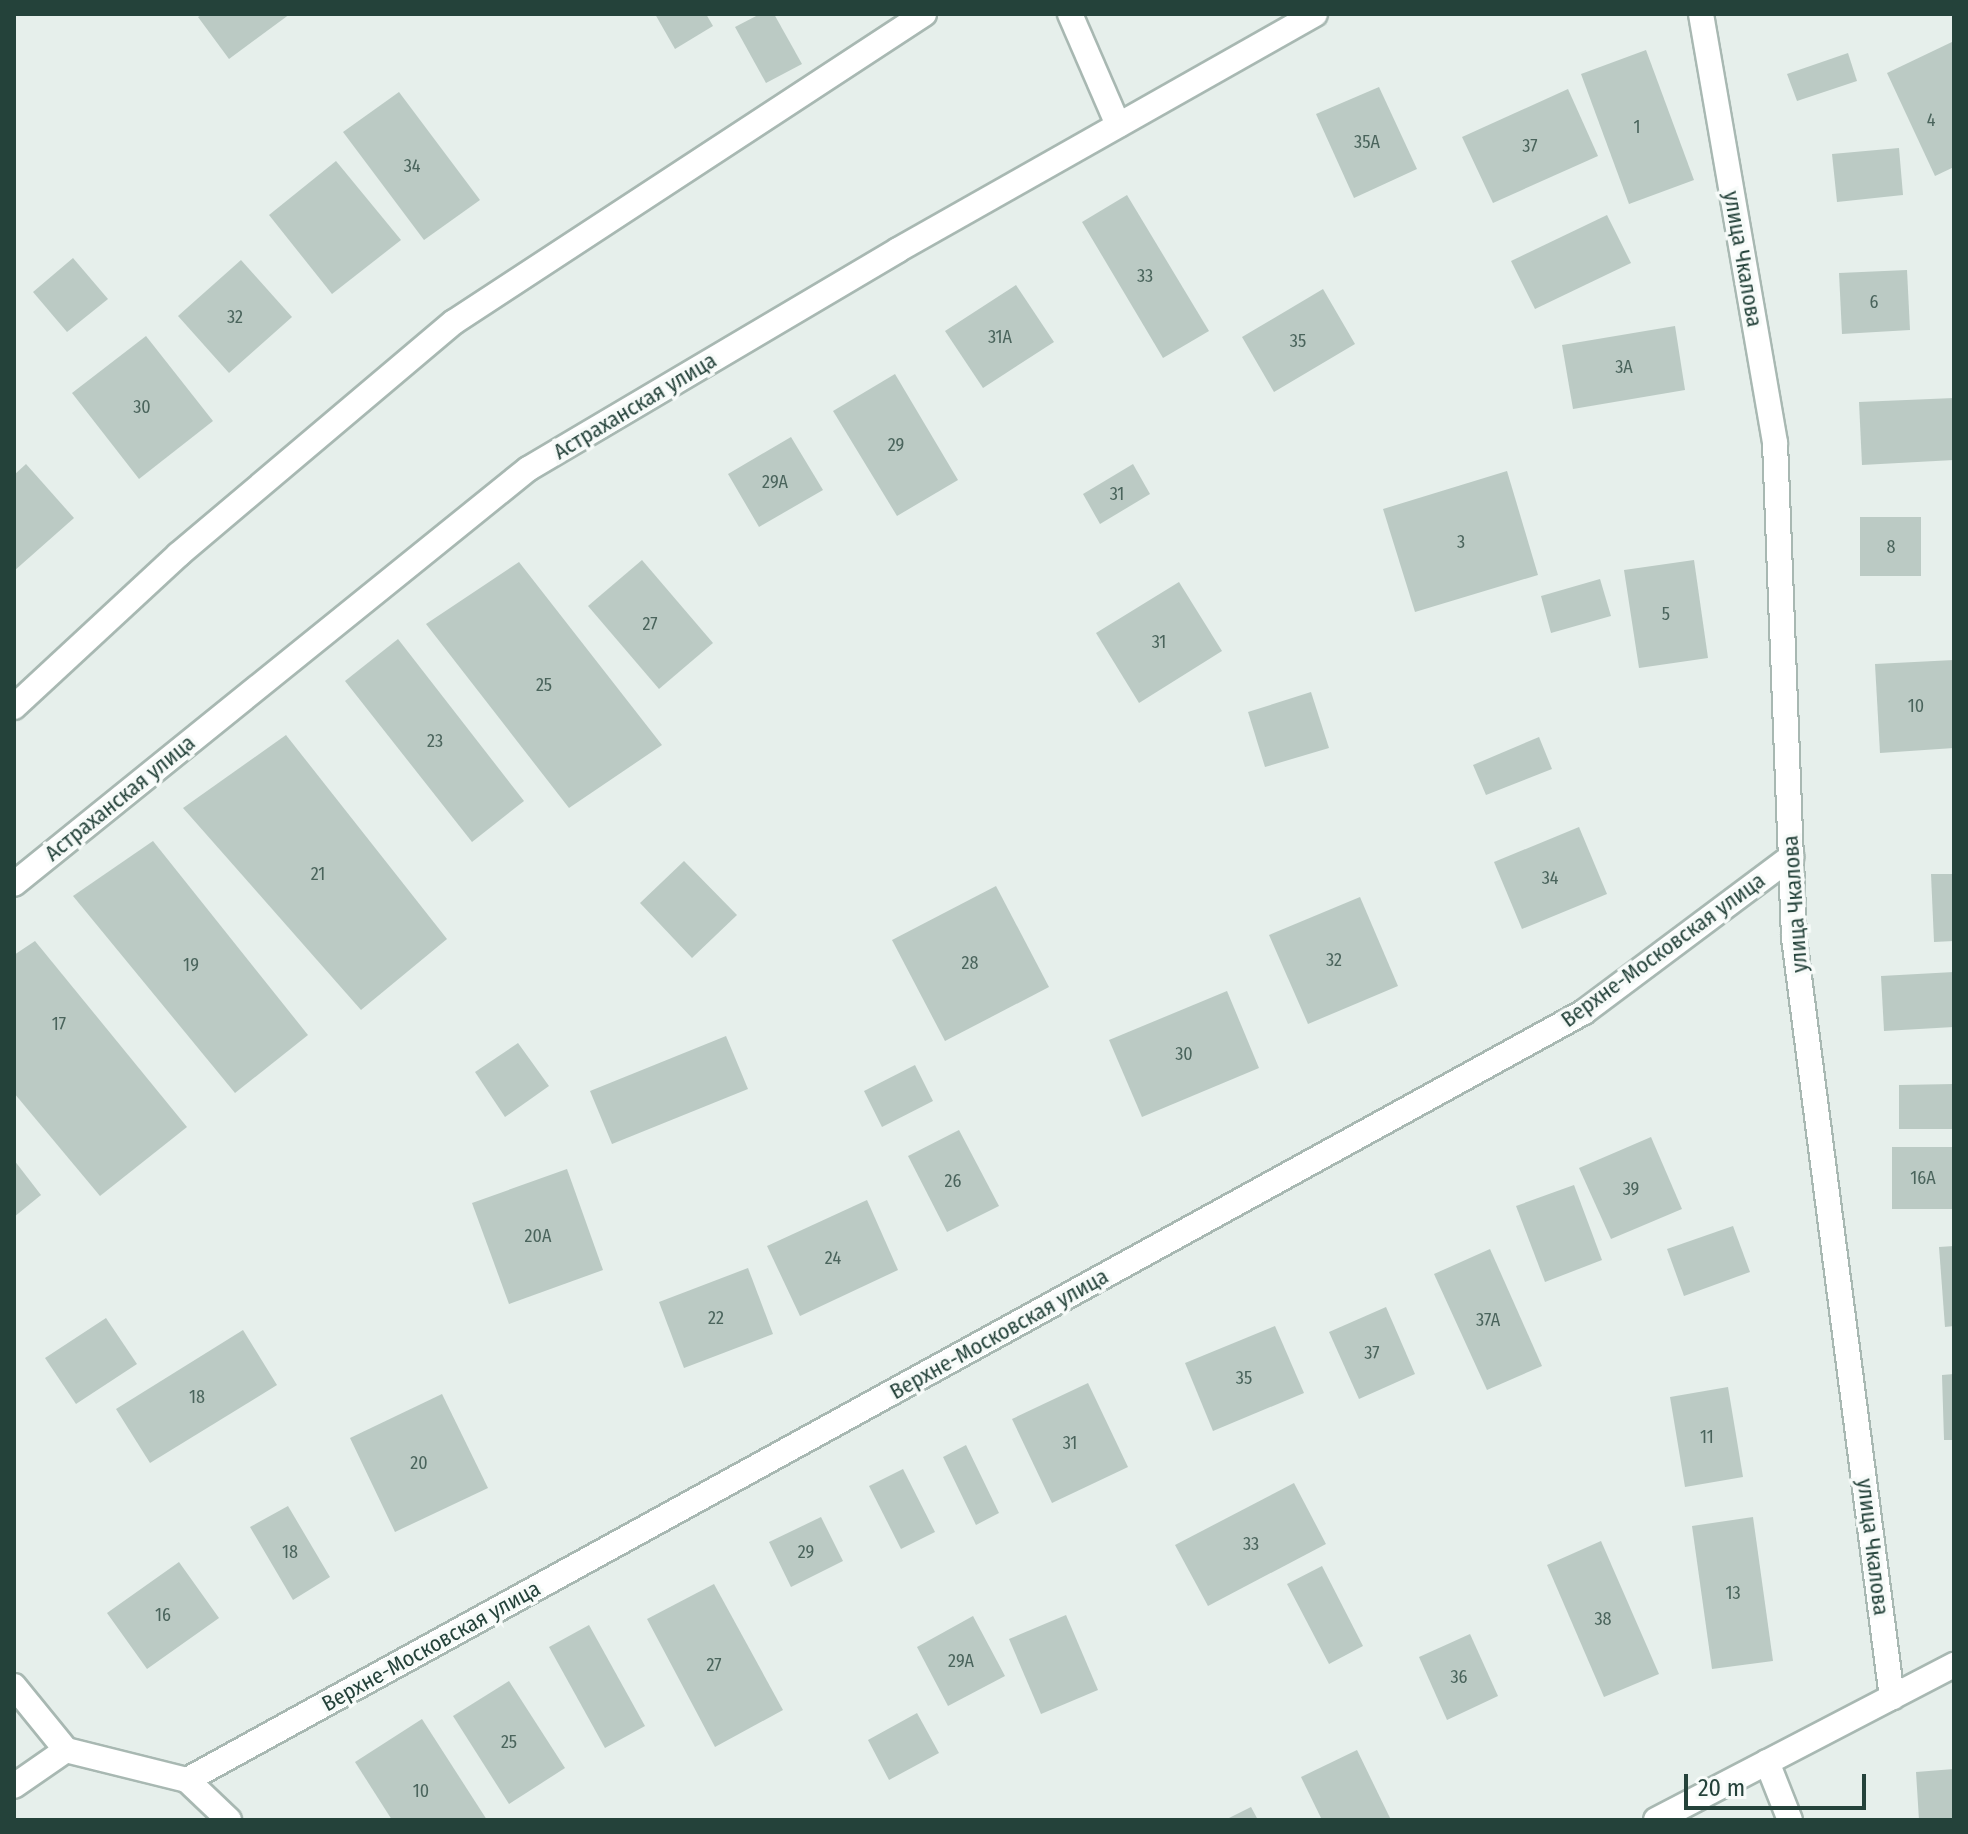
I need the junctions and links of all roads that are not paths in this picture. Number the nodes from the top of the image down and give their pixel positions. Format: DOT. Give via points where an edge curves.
graph roads {
  1 [pos="924,14"];
  2 [pos="1070,14"];
  3 [pos="1315,14"];
  4 [pos="1701,14"];
  5 [pos="1118,125"];
  6 [pos="14,707"];
  7 [pos="1791,857"];
  8 [pos="14,884"];
  9 [pos="1954,1665"];
  10 [pos="14,1686"];
  11 [pos="1892,1698"];
  12 [pos="66,1750"];
  13 [pos="1767,1762"];
  14 [pos="187,1780"];
  15 [pos="14,1786"];
  16 [pos="229,1820"];
  17 [pos="1656,1820"];
  18 [pos="1790,1820"];
  1 -- 6 [label="street" via="454,322 178,555"];
  2 -- 5 [label="street"];
  3 -- 5 [label="street, Астраханская улица"];
  4 -- 7 [label="street, улица Чкалова" via="1775,443"];
  5 -- 8 [label="street, Астраханская улица" via="528,469"];
  7 -- 11 [label="street, улица Чкалова" via="1794,938"];
  7 -- 14 [label="street, Верхне-Московская улица" via="1584,1012"];
  9 -- 11 [label="street"];
  10 -- 12 [label="street"];
  11 -- 13 [label="street"];
  12 -- 14 [label="street"];
  12 -- 15 [label="street"];
  13 -- 17 [label="street"];
  13 -- 18 [label="street"];
  14 -- 16 [label="street"];
}
